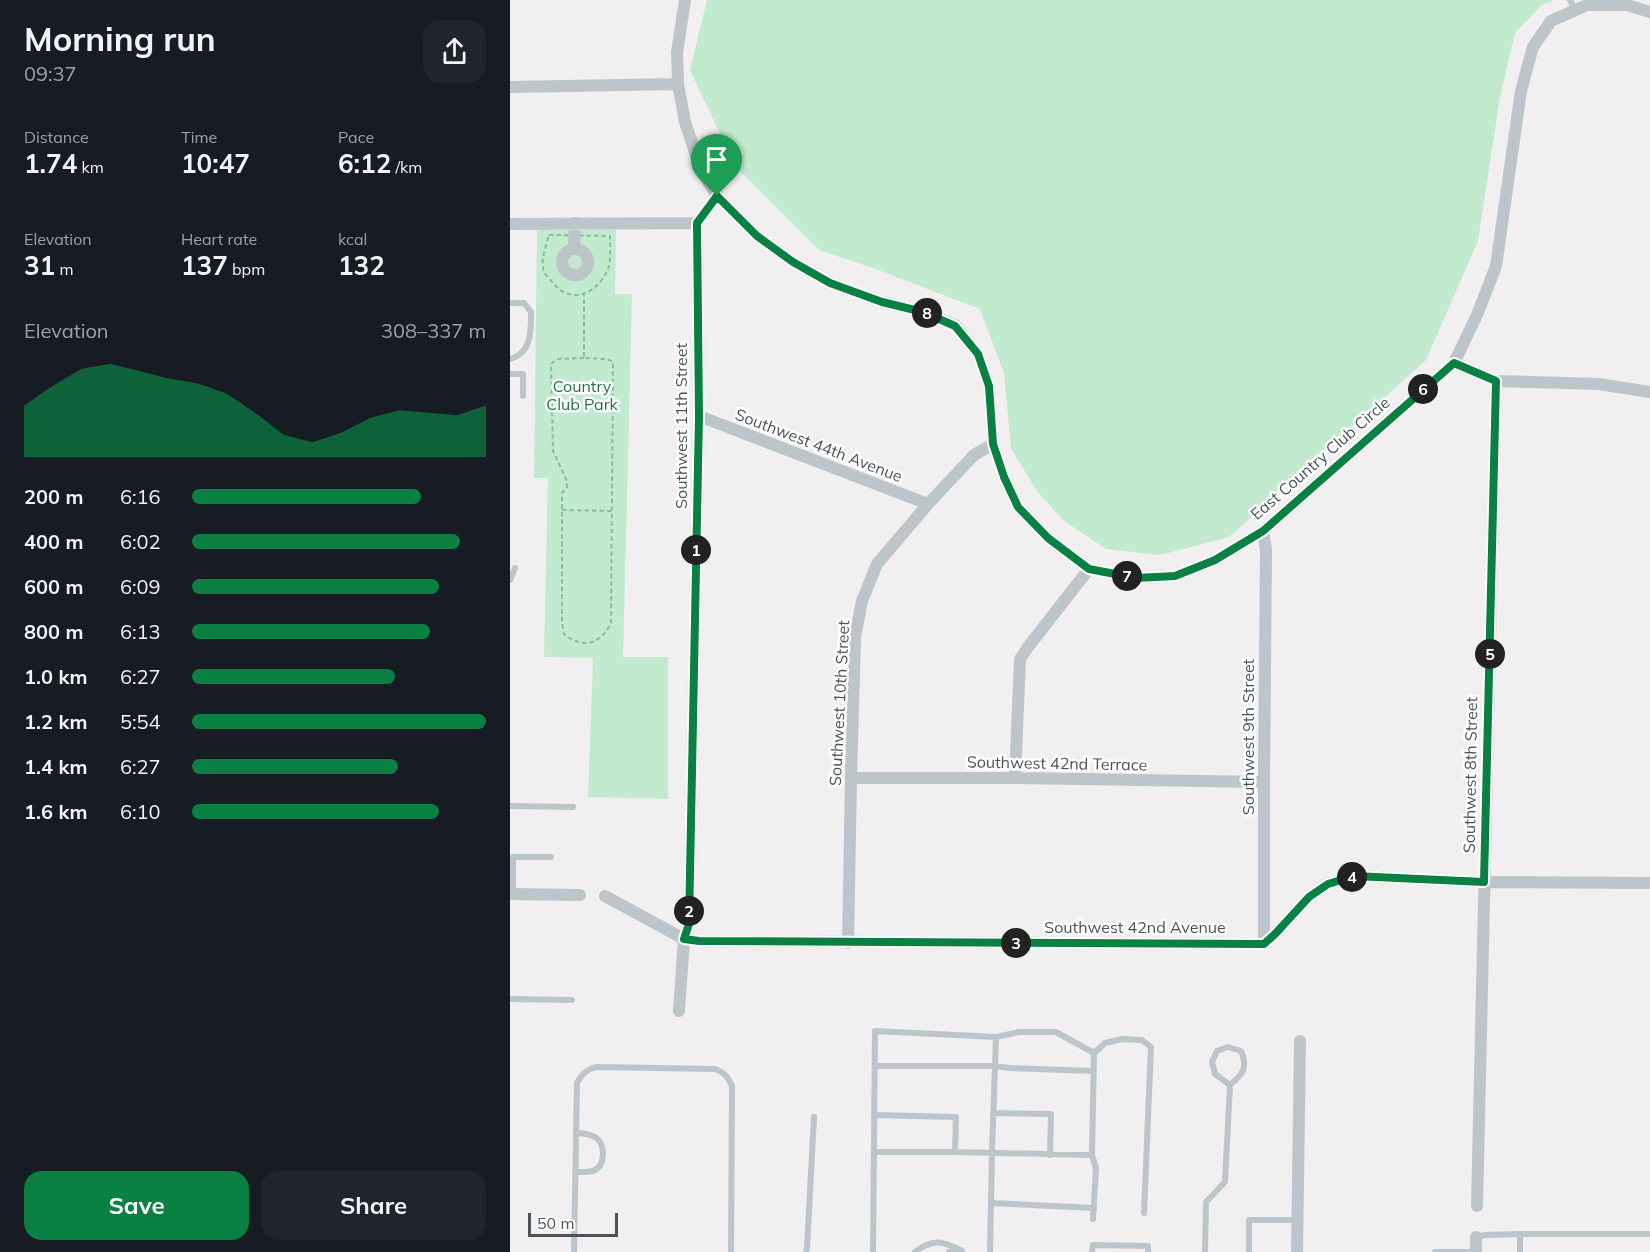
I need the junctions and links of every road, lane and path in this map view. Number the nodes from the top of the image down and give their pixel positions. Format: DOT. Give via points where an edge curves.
graph roads {
  1 [pos="686,0"];
  2 [pos="1572,5"];
  3 [pos="1650,12"];
  4 [pos="678,84"];
  5 [pos="510,87"];
  6 [pos="717,196"];
  7 [pos="697,223"];
  8 [pos="510,224"];
  9 [pos="575,236"];
  10 [pos="584,294"];
  11 [pos="510,303"];
  12 [pos="584,358"];
  13 [pos="510,359"];
  14 [pos="1454,363"];
  15 [pos="510,374"];
  16 [pos="1496,381"];
  17 [pos="1650,392"];
  18 [pos="522,396"];
  19 [pos="699,416"];
  20 [pos="993,444"];
  21 [pos="928,504"];
  22 [pos="562,510"];
  23 [pos="612,510"];
  24 [pos="1263,531"];
  25 [pos="515,568"];
  26 [pos="1089,569"];
  27 [pos="510,580"];
  28 [pos="850,778"];
  29 [pos="1015,778"];
  30 [pos="1264,782"];
  31 [pos="510,806"];
  32 [pos="573,807"];
  33 [pos="551,857"];
  34 [pos="1484,882"];
  35 [pos="1650,883"];
  36 [pos="512,895"];
  37 [pos="580,896"];
  38 [pos="605,896"];
  39 [pos="684,939"];
  40 [pos="848,943"];
  41 [pos="1264,944"];
  42 [pos="510,999"];
  43 [pos="572,1000"];
  44 [pos="679,1011"];
  45 [pos="996,1037"];
  46 [pos="1300,1041"];
  47 [pos="1094,1053"];
  48 [pos="875,1066"];
  49 [pos="995,1066"];
  50 [pos="1094,1071"];
  51 [pos="1230,1085"];
  52 [pos="993,1113"];
  53 [pos="874,1115"];
  54 [pos="814,1117"];
  55 [pos="576,1132"];
  56 [pos="874,1152"];
  57 [pos="956,1152"];
  58 [pos="992,1152"];
  59 [pos="1050,1155"];
  60 [pos="1092,1155"];
  61 [pos="575,1172"];
  62 [pos="991,1203"];
  63 [pos="1477,1206"];
  64 [pos="1094,1208"];
  65 [pos="1144,1213"];
  66 [pos="1093,1219"];
  67 [pos="1297,1220"];
  68 [pos="1520,1234"];
  69 [pos="1650,1234"];
  70 [pos="1476,1238"];
  71 [pos="962,1251"];
  72 [pos="574,1252"];
  73 [pos="730,1252"];
  74 [pos="806,1252"];
  75 [pos="873,1252"];
  76 [pos="915,1252"];
  77 [pos="949,1252"];
  78 [pos="990,1252"];
  79 [pos="1092,1252"];
  80 [pos="1148,1252"];
  81 [pos="1205,1252"];
  82 [pos="1249,1252"];
  83 [pos="1297,1252"];
  84 [pos="1435,1252"];
  85 [pos="1476,1252"];
  86 [pos="1520,1252"];
  1 -- 4 [label="street" via="677,52"];
  2 -- 3 [label="street, East Country Club Circle" via="1627,5"];
  2 -- 14 [label="street, East Country Club Circle" via="1551,21 1533,47 1521,90 1496,266"];
  4 -- 5 [label="street"];
  4 -- 6 [label="street" via="701,170"];
  6 -- 7 [label="street"];
  6 -- 20 [label="street, East Country Club Circle" via="757,236 830,283 955,326 978,354 989,386"];
  7 -- 9 [label="street"];
  7 -- 19 [label="street, Southwest 11th Street"];
  8 -- 9 [label="street"];
  9 -- 10 [label="path" via="610,236 608,268 598,286"];
  9 -- 10 [label="path" via="549,235 543,254 544,272 567,294"];
  10 -- 12 [label="path"];
  11 -- 13 [label="lane" via="524,303 531,312 530,341"];
  12 -- 22 [label="path" via="557,359 551,364 553,451 567,481"];
  12 -- 23 [label="path" via="613,363"];
  14 -- 16 [label="street"];
  14 -- 24 [label="street, East Country Club Circle"];
  15 -- 18 [label="lane" via="523,374"];
  16 -- 17 [label="street" via="1599,384"];
  16 -- 34 [label="street, Southwest 8th Street"];
  19 -- 21 [label="street, Southwest 44th Avenue"];
  19 -- 39 [label="street, Southwest 11th Street" via="689,924"];
  20 -- 21 [label="street, Southwest 10th Street" via="974,455"];
  20 -- 26 [label="street, East Country Club Circle" via="1018,507 1048,538"];
  21 -- 28 [label="street, Southwest 10th Street" via="877,564 862,601 855,637"];
  22 -- 23 [label="path"];
  22 -- 23 [label="path" via="564,634 574,642 593,643 611,623"];
  24 -- 26 [label="street, East Country Club Circle" via="1215,560 1175,576 1136,578"];
  24 -- 30 [label="street, Southwest 9th Street"];
  25 -- 27 [label="lane"];
  26 -- 29 [label="street" via="1020,659"];
  28 -- 29 [label="street, Southwest 42nd Terrace"];
  28 -- 40 [label="street, Southwest 10th Street"];
  29 -- 30 [label="street, Southwest 42nd Terrace"];
  30 -- 41 [label="street, Southwest 9th Street"];
  31 -- 32 [label="lane"];
  33 -- 36 [label="lane" via="513,857"];
  34 -- 35 [label="street"];
  34 -- 41 [label="street" via="1354,876 1328,884 1309,897"];
  34 -- 63 [label="street, Southwest 8th Street"];
  36 -- 37 [label="street"];
  38 -- 39 [label="street, Southwest 42nd Avenue"];
  39 -- 40 [label="street, Southwest 42nd Avenue"];
  39 -- 44 [label="street, Southwest 11th Street"];
  40 -- 41 [label="street, Southwest 42nd Avenue"];
  42 -- 43 [label="lane"];
  45 -- 47 [label="lane" via="1019,1032 1056,1032"];
  45 -- 48 [label="lane" via="875,1031"];
  45 -- 49 [label="lane"];
  46 -- 67 [label="street"];
  47 -- 50 [label="lane"];
  47 -- 65 [label="lane" via="1105,1043 1122,1039 1142,1040 1151,1047"];
  48 -- 49 [label="lane"];
  48 -- 53 [label="lane"];
  49 -- 50 [label="lane"];
  49 -- 52 [label="lane"];
  50 -- 60 [label="lane"];
  51 -- 51 [label="lane" via="1241,1076 1245,1061 1241,1051 1228,1047 1217,1051 1212,1062 1215,1074"];
  51 -- 81 [label="lane" via="1225,1182 1206,1202"];
  52 -- 58 [label="lane"];
  52 -- 59 [label="lane" via="1051,1114"];
  53 -- 56 [label="lane"];
  53 -- 57 [label="lane" via="956,1117"];
  54 -- 74 [label="lane"];
  55 -- 61 [label="lane"];
  55 -- 61 [label="lane" via="592,1135 603,1150 602,1162 596,1169"];
  55 -- 73 [label="lane" via="577,1083 588,1069 722,1071 732,1086"];
  56 -- 57 [label="lane"];
  56 -- 75 [label="lane"];
  57 -- 58 [label="lane"];
  58 -- 59 [label="lane"];
  58 -- 62 [label="lane"];
  59 -- 60 [label="lane"];
  60 -- 64 [label="lane" via="1096,1168"];
  61 -- 72 [label="lane"];
  62 -- 64 [label="lane"];
  62 -- 78 [label="lane"];
  64 -- 66 [label="lane"];
  67 -- 82 [label="lane" via="1249,1220"];
  67 -- 83 [label="street"];
  68 -- 69 [label="lane"];
  68 -- 70 [label="lane"];
  68 -- 86 [label="lane"];
  70 -- 85 [label="street"];
  71 -- 76 [label="lane" via="934,1242"];
  71 -- 77 [label="lane"];
  79 -- 80 [label="lane" via="1093,1245 1148,1245"];
  84 -- 85 [label="lane"];
}
